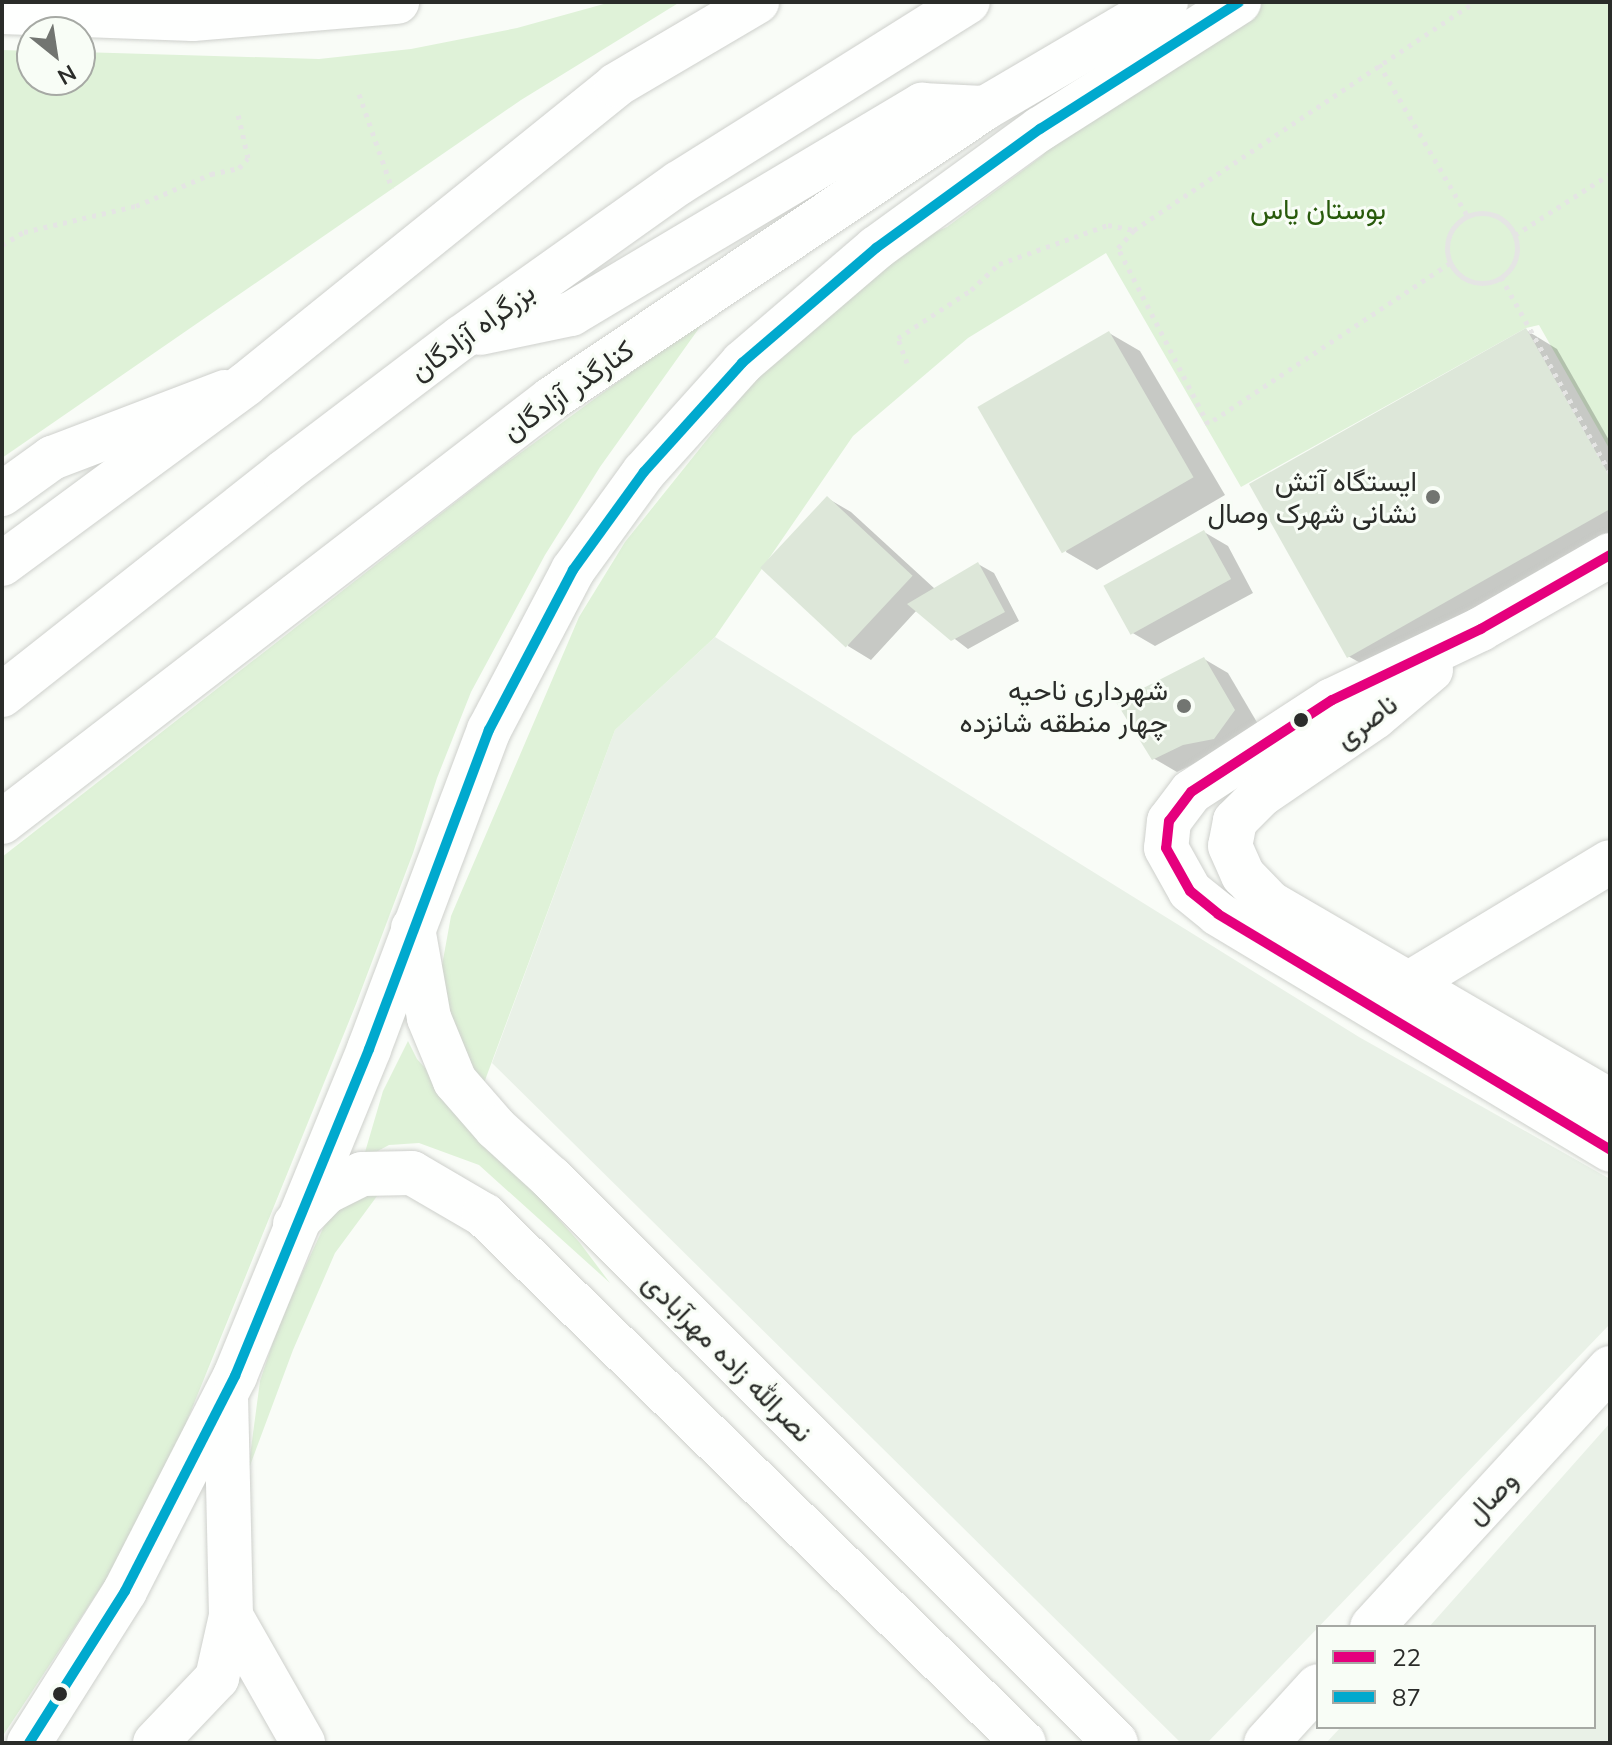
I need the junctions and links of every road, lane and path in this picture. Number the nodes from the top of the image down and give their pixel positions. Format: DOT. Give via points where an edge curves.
graph roads {
  1 [pos="141,2"];
  2 [pos="397,2"];
  3 [pos="757,2"];
  4 [pos="968,2"];
  5 [pos="1166,2"];
  6 [pos="1239,2"];
  7 [pos="1474,2"];
  8 [pos="2,12"];
  9 [pos="193,19"];
  10 [pos="1379,64"];
  11 [pos="359,94"];
  12 [pos="985,108"];
  13 [pos="238,114"];
  14 [pos="1610,174"];
  15 [pos="392,188"];
  16 [pos="1467,215"];
  17 [pos="1134,230"];
  18 [pos="1515,235"];
  19 [pos="2,245"];
  20 [pos="1450,263"];
  21 [pos="1501,277"];
  22 [pos="462,337"];
  23 [pos="907,363"];
  24 [pos="246,384"];
  25 [pos="1610,473"];
  26 [pos="2,494"];
  27 [pos="1610,555"];
  28 [pos="2,564"];
  29 [pos="1481,629"];
  30 [pos="2,695"];
  31 [pos="2,822"];
  32 [pos="1610,862"];
  33 [pos="413,928"];
  34 [pos="1411,982"];
  35 [pos="1610,1101"];
  36 [pos="1610,1150"];
  37 [pos="295,1224"];
  38 [pos="1610,1368"];
  39 [pos="226,1395"];
  40 [pos="231,1616"];
  41 [pos="1374,1625"];
  42 [pos="1316,1688"];
  43 [pos="29,1743"];
  44 [pos="155,1743"];
  45 [pos="303,1743"];
  46 [pos="1024,1743"];
  47 [pos="1116,1743"];
  48 [pos="1266,1743"];
  1 -- 9 [label="main road"];
  2 -- 9 [label="main road"];
  3 -- 24 [label="main road" via="616,85"];
  4 -- 22 [label="main road, بزرگراه آزادگان" via="679,183"];
  5 -- 12 [label="main road, کنارگذر آزادگان"];
  6 -- 33 [label="main road" via="1040,129 876,248 742,363 644,472 573,570 489,730"];
  7 -- 10 [label="path"];
  8 -- 9 [label="main road"];
  10 -- 16 [label="path"];
  10 -- 17 [label="path"];
  11 -- 15 [label="path"];
  12 -- 22 [label="main road" via="922,105 571,314"];
  12 -- 31 [label="main road, کنارگذر آزادگان" via="551,399"];
  13 -- 19 [label="path" via="248,158 239,168 211,174 136,206 24,232"];
  14 -- 18 [label="path"];
  16 -- 18 [label="path" via="1500,217"];
  16 -- 20 [label="path" via="1446,241"];
  17 -- 20 [label="path" via="1118,248 1208,424"];
  17 -- 23 [label="path" via="1108,225 999,264 971,290 898,338"];
  18 -- 21 [label="path" via="1516,258"];
  20 -- 21 [label="path" via="1457,273 1478,283"];
  21 -- 25 [label="path"];
  22 -- 30 [label="main road, بزرگراه آزادگان"];
  24 -- 26 [label="main road" via="52,458"];
  24 -- 28 [label="main road"];
  27 -- 29 [label="main road"];
  29 -- 34 [label="main road, ناصری" via="1375,717 1261,795 1235,821 1230,846 1243,875 1270,903"];
  29 -- 36 [label="main road, ناصری" via="1332,700 1191,792 1169,821 1166,848 1190,891 1218,914"];
  32 -- 34 [label="main road"];
  33 -- 37 [label="main road"];
  33 -- 47 [label="main road, نصرالله زاده مهرآبادی" via="429,1018 455,1081 496,1128"];
  34 -- 35 [label="main road, ناصری"];
  37 -- 39 [label="main road"];
  37 -- 46 [label="main road" via="326,1192 362,1174 412,1173 484,1215"];
  38 -- 41 [label="main road, وصال"];
  39 -- 40 [label="main road"];
  39 -- 43 [label="main road" via="125,1591"];
  40 -- 44 [label="main road" via="217,1678"];
  40 -- 45 [label="main road"];
  42 -- 48 [label="main road"];
}
